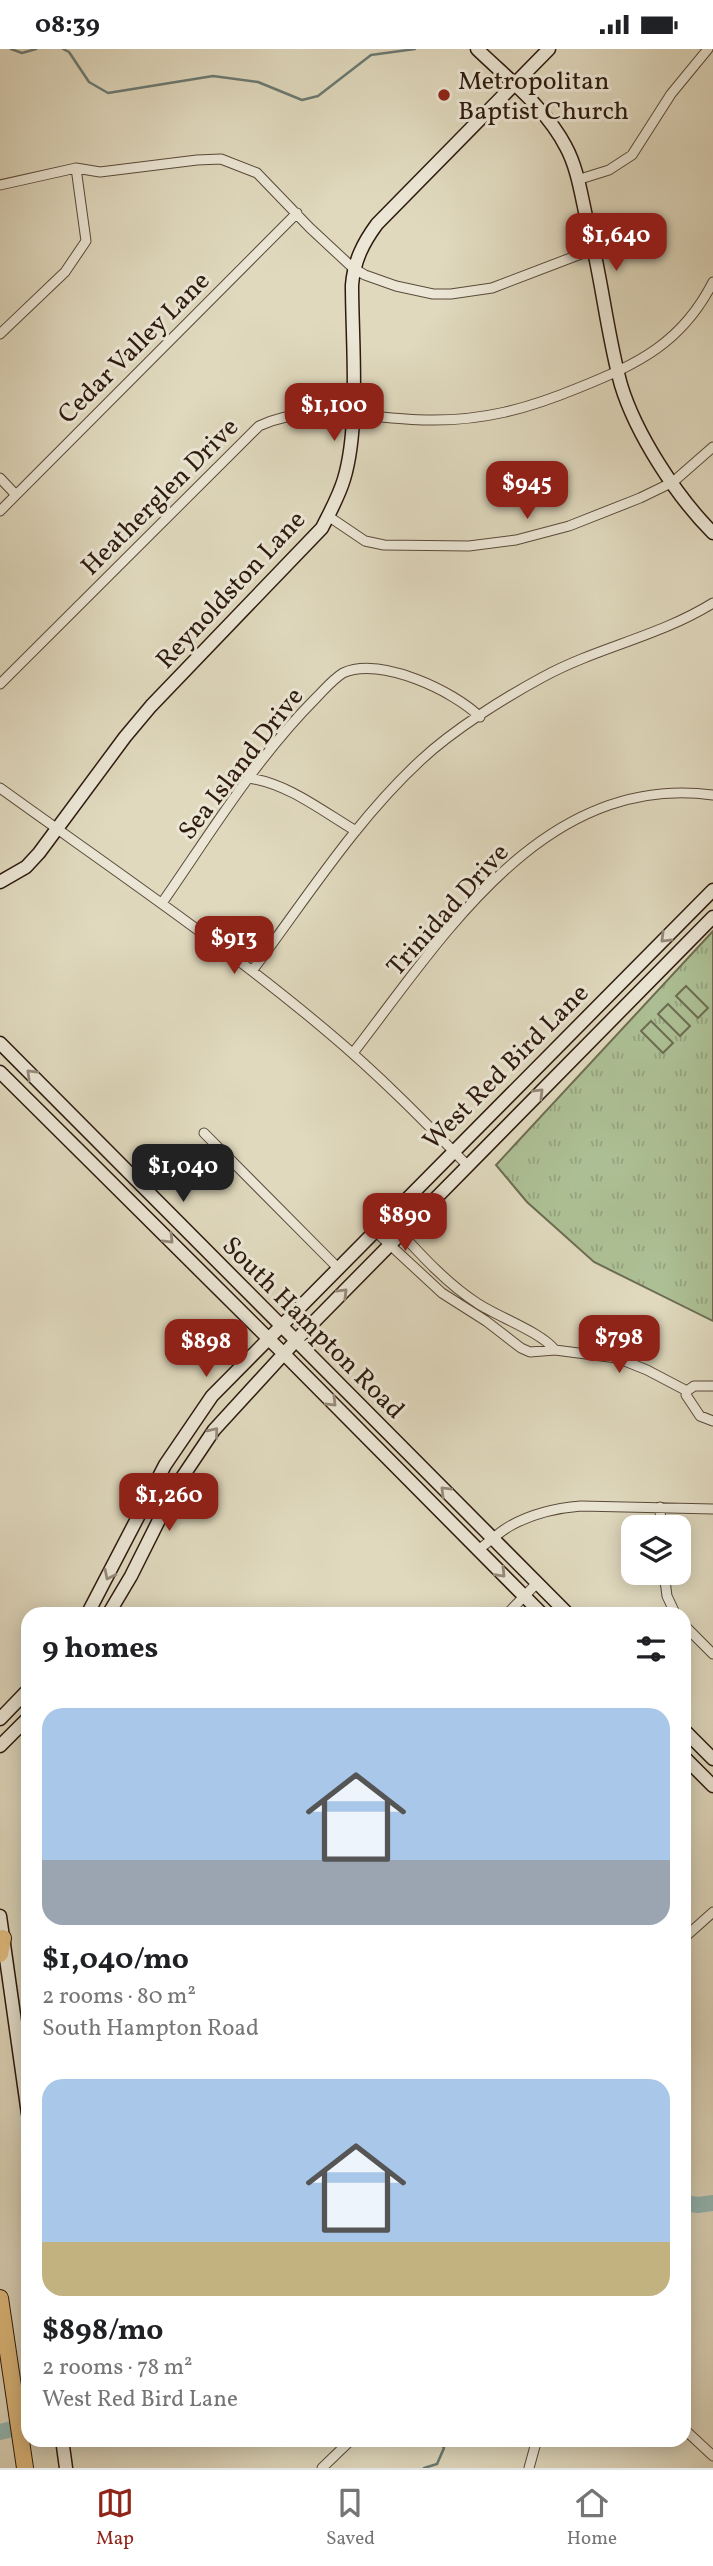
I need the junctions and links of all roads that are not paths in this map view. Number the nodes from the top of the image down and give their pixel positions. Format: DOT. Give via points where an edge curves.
graph roads {
  1 [pos="477,49"];
  2 [pos="549,49"];
  3 [pos="708,49"];
  4 [pos="514,86"];
  5 [pos="76,168"];
  6 [pos="577,180"];
  7 [pos="0,185"];
  8 [pos="296,213"];
  9 [pos="594,249"];
  10 [pos="353,268"];
  11 [pos="713,282"];
  12 [pos="0,334"];
  13 [pos="619,372"];
  14 [pos="353,413"];
  15 [pos="713,447"];
  16 [pos="0,478"];
  17 [pos="673,482"];
  18 [pos="16,495"];
  19 [pos="0,510"];
  20 [pos="328,516"];
  21 [pos="713,533"];
  22 [pos="713,603"];
  23 [pos="0,684"];
  24 [pos="480,717"];
  25 [pos="249,778"];
  26 [pos="1,792"];
  27 [pos="713,795"];
  28 [pos="57,830"];
  29 [pos="356,831"];
  30 [pos="0,882"];
  31 [pos="713,890"];
  32 [pos="162,903"];
  33 [pos="713,917"];
  34 [pos="252,971"];
  35 [pos="0,1043"];
  36 [pos="353,1053"];
  37 [pos="0,1072"];
  38 [pos="61,1105"];
  39 [pos="48,1119"];
  40 [pos="477,1127"];
  41 [pos="204,1133"];
  42 [pos="491,1142"];
  43 [pos="99,1143"];
  44 [pos="453,1151"];
  45 [pos="85,1157"];
  46 [pos="468,1166"];
  47 [pos="387,1218"];
  48 [pos="374,1231"];
  49 [pos="401,1233"];
  50 [pos="390,1245"];
  51 [pos="338,1268"];
  52 [pos="447,1278"];
  53 [pos="437,1288"];
  54 [pos="480,1305"];
  55 [pos="476,1314"];
  56 [pos="511,1323"];
  57 [pos="280,1326"];
  58 [pos="269,1338"];
  59 [pos="508,1339"];
  60 [pos="295,1341"];
  61 [pos="555,1350"];
  62 [pos="284,1353"];
  63 [pos="713,1386"];
  64 [pos="687,1391"];
  65 [pos="713,1421"];
  66 [pos="149,1494"];
  67 [pos="166,1504"];
  68 [pos="660,1507"];
  69 [pos="713,1509"];
  70 [pos="660,1515"];
  71 [pos="493,1539"];
  72 [pos="478,1550"];
  73 [pos="537,1583"];
  74 [pos="666,1585"];
  75 [pos="524,1596"];
  76 [pos="91,1607"];
  77 [pos="113,1607"];
  78 [pos="514,1607"];
  79 [pos="535,1607"];
  80 [pos="561,1607"];
  81 [pos="672,1607"];
  82 [pos="691,1632"];
  83 [pos="713,1654"];
  84 [pos="21,1698"];
  85 [pos="15,1704"];
  86 [pos="0,1713"];
  87 [pos="0,1719"];
  88 [pos="21,1725"];
  89 [pos="691,1737"];
  90 [pos="0,1746"];
  91 [pos="711,1757"];
  92 [pos="691,1764"];
  93 [pos="696,1769"];
  94 [pos="713,1786"];
  95 [pos="713,1912"];
  96 [pos="0,1916"];
  97 [pos="691,1932"];
  98 [pos="1,1946"];
  99 [pos="21,2071"];
  100 [pos="0,2298"];
  101 [pos="691,2436"];
  102 [pos="21,2440"];
  103 [pos="63,2447"];
  104 [pos="344,2447"];
  105 [pos="535,2447"];
  106 [pos="713,2456"];
  107 [pos="66,2468"];
  108 [pos="322,2468"];
  109 [pos="529,2468"];
  1 -- 4 [label="main road"];
  2 -- 4 [label="main road, Reynoldston Lane"];
  3 -- 6 [label="street" via="671,94 632,155 609,170"];
  4 -- 6 [label="main road" via="559,134"];
  4 -- 10 [label="main road, Reynoldston Lane" via="377,224"];
  5 -- 7 [label="street"];
  5 -- 8 [label="street" via="100,172 220,159 257,173"];
  5 -- 12 [label="street" via="86,241 65,272"];
  6 -- 9 [label="main road"];
  8 -- 10 [label="street"];
  8 -- 18 [label="street, Cedar Valley Lane"];
  9 -- 10 [label="street" via="492,288 452,294 396,286"];
  9 -- 13 [label="main road"];
  10 -- 14 [label="main road, Reynoldston Lane"];
  11 -- 13 [label="street, Heatherglen Drive" via="677,333"];
  13 -- 14 [label="street, Heatherglen Drive" via="506,414 426,420"];
  13 -- 17 [label="main road" via="633,417"];
  14 -- 20 [label="main road, Reynoldston Lane" via="344,478"];
  14 -- 23 [label="street, Heatherglen Drive" via="289,415 258,426"];
  15 -- 17 [label="street"];
  16 -- 18 [label="street"];
  17 -- 20 [label="street" via="569,526 469,546 373,543"];
  17 -- 21 [label="main road"];
  18 -- 19 [label="street, Cedar Valley Lane"];
  20 -- 28 [label="main road, Reynoldston Lane" via="322,528 151,706"];
  22 -- 24 [label="street" via="669,628 562,667"];
  24 -- 25 [label="street, Sea Island Drive" via="431,685 372,669 353,671 337,678 304,709"];
  24 -- 29 [label="street" via="422,759"];
  25 -- 29 [label="street" via="289,791"];
  25 -- 32 [label="street, Sea Island Drive"];
  26 -- 28 [label="street"];
  27 -- 36 [label="street, Trinidad Drive" via="639,796 573,819 541,839 501,874 451,929"];
  28 -- 30 [label="main road, Reynoldston Lane" via="26,867"];
  28 -- 32 [label="street"];
  29 -- 34 [label="street"];
  31 -- 40 [label="main road, West Red Bird Lane, one-way"];
  32 -- 34 [label="street"];
  42 -- 33 [label="main road, West Red Bird Lane, one-way"];
  34 -- 36 [label="street"];
  38 -- 35 [label="main road, South Hampton Road, one-way"];
  36 -- 44 [label="street"];
  37 -- 39 [label="main road, South Hampton Road"];
  38 -- 39 [label="main road"];
  38 -- 43 [label="main road, South Hampton Road"];
  39 -- 45 [label="main road, South Hampton Road"];
  40 -- 42 [label="main road"];
  40 -- 44 [label="main road, West Red Bird Lane"];
  41 -- 51 [label="street"];
  42 -- 46 [label="main road, West Red Bird Lane"];
  43 -- 45 [label="main road"];
  43 -- 57 [label="main road, South Hampton Road"];
  44 -- 46 [label="street"];
  44 -- 47 [label="main road, West Red Bird Lane"];
  45 -- 58 [label="main road, South Hampton Road, one-way"];
  46 -- 49 [label="main road, West Red Bird Lane"];
  47 -- 48 [label="main road, West Red Bird Lane"];
  47 -- 49 [label="street"];
  48 -- 50 [label="street"];
  48 -- 51 [label="main road, West Red Bird Lane"];
  49 -- 50 [label="main road, West Red Bird Lane"];
  49 -- 52 [label="street"];
  50 -- 53 [label="street"];
  60 -- 50 [label="main road, West Red Bird Lane, one-way"];
  51 -- 57 [label="main road, West Red Bird Lane"];
  52 -- 53 [label="street"];
  52 -- 54 [label="street"];
  53 -- 55 [label="street"];
  54 -- 55 [label="street"];
  54 -- 56 [label="street"];
  55 -- 59 [label="street"];
  56 -- 59 [label="street"];
  56 -- 61 [label="street" via="547,1340"];
  57 -- 58 [label="main road, West Red Bird Lane"];
  57 -- 60 [label="main road, South Hampton Road"];
  58 -- 62 [label="main road, South Hampton Road"];
  58 -- 66 [label="main road, West Red Bird Lane" via="207,1403"];
  59 -- 61 [label="street" via="530,1352"];
  60 -- 62 [label="main road, West Red Bird Lane"];
  71 -- 60 [label="main road, South Hampton Road, one-way"];
  61 -- 64 [label="street" via="617,1358"];
  67 -- 62 [label="main road, West Red Bird Lane, one-way" via="215,1430"];
  62 -- 72 [label="main road, South Hampton Road, one-way"];
  63 -- 64 [label="street" via="694,1386"];
  64 -- 65 [label="street" via="692,1407 705,1420"];
  66 -- 67 [label="main road"];
  66 -- 76 [label="main road, West Red Bird Lane, one-way"];
  67 -- 77 [label="main road, West Red Bird Lane"];
  68 -- 69 [label="street"];
  68 -- 70 [label="street"];
  68 -- 71 [label="street" via="563,1508 510,1526"];
  71 -- 72 [label="street"];
  71 -- 73 [label="main road, South Hampton Road"];
  72 -- 75 [label="main road, South Hampton Road, one-way"];
  73 -- 75 [label="street"];
  73 -- 80 [label="main road, South Hampton Road"];
  74 -- 81 [label="street"];
  75 -- 78 [label="street"];
  75 -- 79 [label="main road, South Hampton Road"];
  82 -- 83 [label="street"];
  84 -- 85 [label="main road"];
  85 -- 86 [label="main road"];
  85 -- 87 [label="main road"];
  88 -- 90 [label="main road"];
  89 -- 91 [label="main road"];
  91 -- 93 [label="main road"];
  92 -- 93 [label="main road"];
  93 -- 94 [label="main road"];
  95 -- 97 [label="street"];
  96 -- 98 [label="main road"];
  98 -- 99 [label="main road"];
  100 -- 102 [label="highway"];
  101 -- 106 [label="street"];
  103 -- 107 [label="main road"];
  104 -- 108 [label="street"];
  105 -- 109 [label="street"];
}
